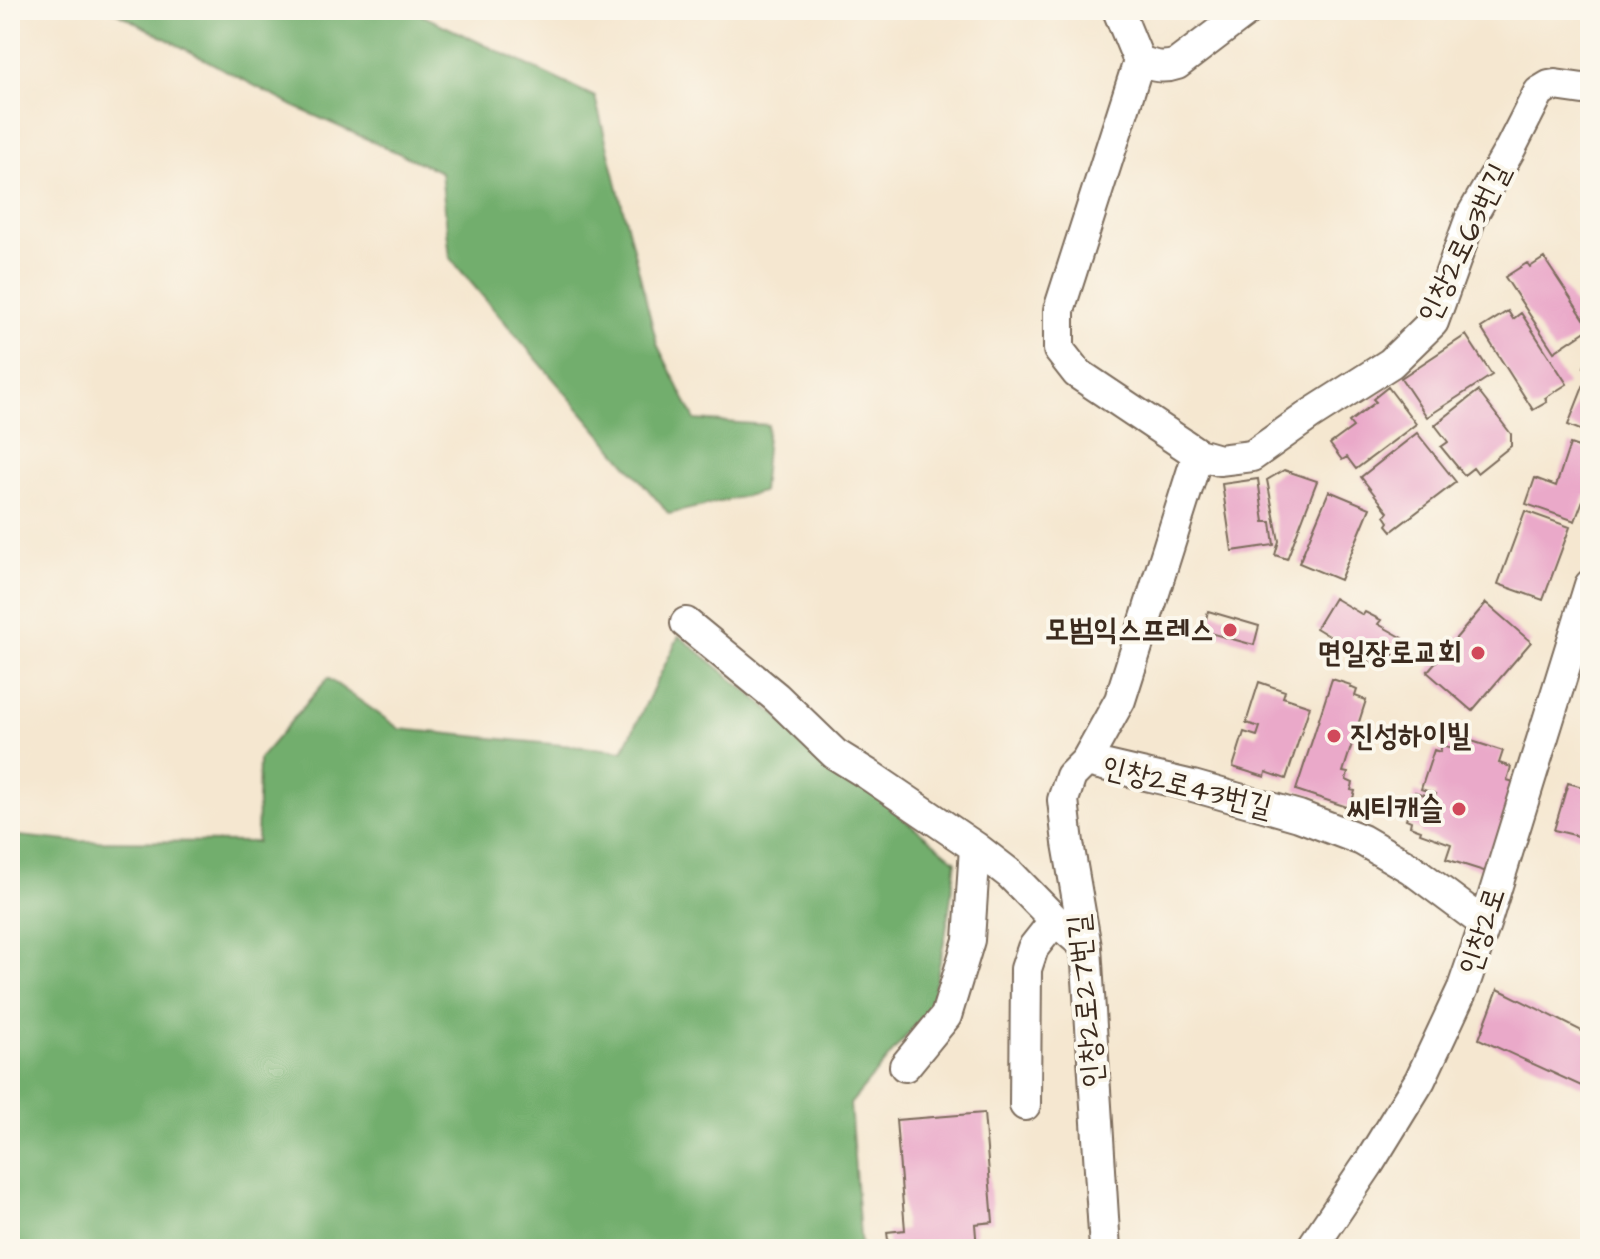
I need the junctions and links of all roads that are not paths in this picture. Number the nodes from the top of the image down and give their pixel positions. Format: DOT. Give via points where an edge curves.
graph roads {
  1 [pos="1118,10"];
  2 [pos="1248,10"];
  3 [pos="1139,61"];
  4 [pos="1590,90"];
  5 [pos="1198,454"];
  6 [pos="1590,585"];
  7 [pos="686,623"];
  8 [pos="1086,761"];
  9 [pos="975,847"];
  10 [pos="1055,920"];
  11 [pos="1485,924"];
  12 [pos="1086,947"];
  13 [pos="905,1066"];
  14 [pos="1025,1105"];
  15 [pos="1105,1249"];
  16 [pos="1311,1249"];
  1 -- 3 [label="street"];
  2 -- 3 [label="street" via="1177,64 1154,67"];
  3 -- 5 [label="street" via="1059,310 1059,350 1077,373"];
  4 -- 5 [label="street, 인창2로63번길" via="1555,85 1539,92 1471,217 1433,322 1391,363 1252,456 1219,460"];
  5 -- 8 [label="street, 인창2로43번길" via="1120,700"];
  6 -- 11 [label="street, 인창2로"];
  7 -- 9 [label="street" via="835,754"];
  8 -- 11 [label="street, 인창2로43번길" via="1299,816 1362,840"];
  8 -- 12 [label="street, 인창2로27번길" via="1071,776 1063,800"];
  9 -- 10 [label="street"];
  9 -- 13 [label="street" via="969,940 946,1016"];
  10 -- 12 [label="street"];
  10 -- 14 [label="street" via="1033,948 1026,969"];
  11 -- 16 [label="street, 인창2로" via="1463,988 1420,1080"];
  12 -- 15 [label="street, 인창2로27번길"];
}
